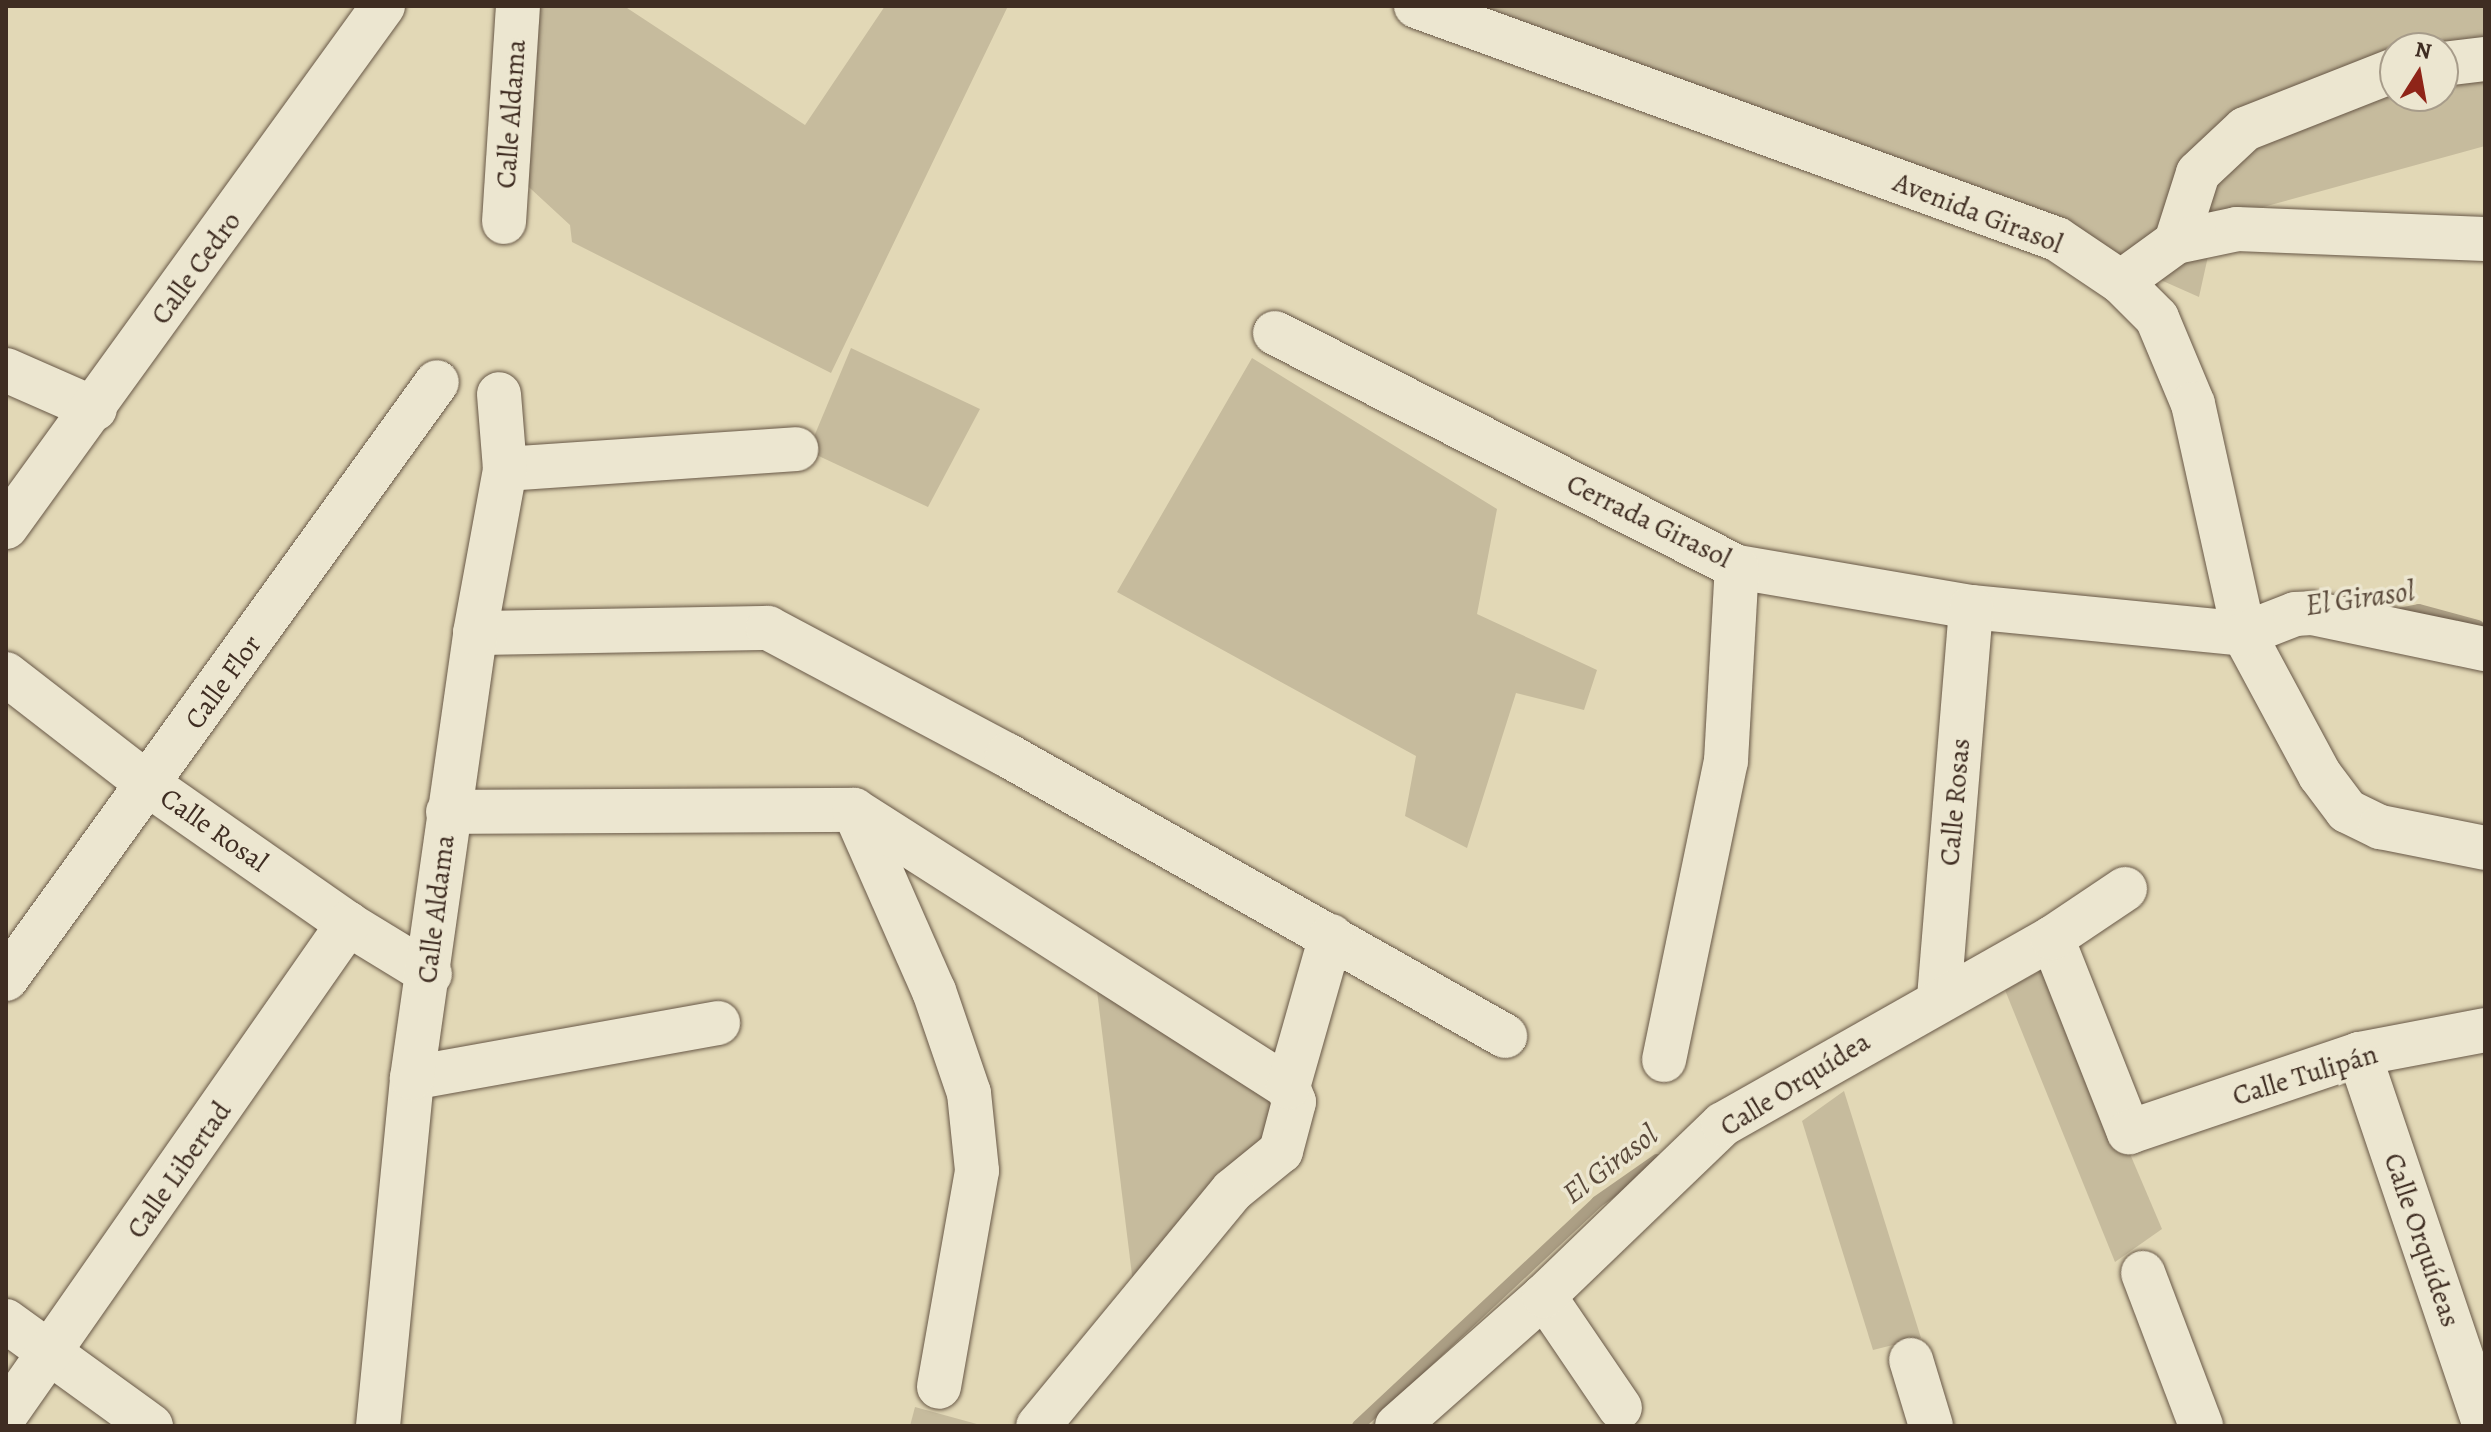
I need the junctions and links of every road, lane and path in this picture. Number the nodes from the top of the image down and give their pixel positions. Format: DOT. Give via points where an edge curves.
graph roads {
  1 [pos="383,6"];
  2 [pos="518,6"];
  3 [pos="1416,6"];
  4 [pos="2485,59"];
  5 [pos="2459,62"];
  6 [pos="2379,76"];
  7 [pos="504,222"];
  8 [pos="2485,239"];
  9 [pos="2176,242"];
  10 [pos="2121,282"];
  11 [pos="1275,333"];
  12 [pos="6,370"];
  13 [pos="437,382"];
  14 [pos="499,394"];
  15 [pos="95,409"];
  16 [pos="796,449"];
  17 [pos="505,469"];
  18 [pos="6,527"];
  19 [pos="1737,567"];
  20 [pos="1971,607"];
  21 [pos="475,633"];
  22 [pos="2244,634"];
  23 [pos="2485,649"];
  24 [pos="6,674"];
  25 [pos="149,785"];
  26 [pos="854,810"];
  27 [pos="448,812"];
  28 [pos="2485,848"];
  29 [pos="2125,889"];
  30 [pos="348,924"];
  31 [pos="1331,936"];
  32 [pos="2052,938"];
  33 [pos="430,974"];
  34 [pos="6,979"];
  35 [pos="1939,996"];
  36 [pos="718,1023"];
  37 [pos="2485,1030"];
  38 [pos="1505,1036"];
  39 [pos="2359,1054"];
  40 [pos="1664,1060"];
  41 [pos="412,1078"];
  42 [pos="1288,1087"];
  43 [pos="2143,1273"];
  44 [pos="1544,1296"];
  45 [pos="6,1321"];
  46 [pos="52,1355"];
  47 [pos="1911,1360"];
  48 [pos="939,1387"];
  49 [pos="1620,1408"];
  50 [pos="6,1414"];
  51 [pos="151,1426"];
  52 [pos="378,1426"];
  53 [pos="1038,1426"];
  54 [pos="1397,1426"];
  55 [pos="1931,1426"];
  56 [pos="2201,1426"];
  57 [pos="2485,1426"];
  1 -- 15 [label="street, Calle Cedro"];
  2 -- 7 [label="street, Calle Aldama"];
  3 -- 10 [label="street, Avenida Girasol" via="2057,239"];
  4 -- 5 [label="street"];
  6 -- 9 [label="street" via="2245,129 2198,173"];
  8 -- 9 [label="street" via="2237,229"];
  9 -- 10 [label="street"];
  10 -- 22 [label="street, Avenida Girasol" via="2157,318 2193,404"];
  11 -- 19 [label="street, Cerrada Girasol"];
  12 -- 15 [label="street"];
  13 -- 25 [label="street, Calle Flor"];
  14 -- 17 [label="street, Calle Aldama"];
  15 -- 18 [label="street, Calle Cedro"];
  16 -- 17 [label="street"];
  17 -- 21 [label="street, Calle Aldama"];
  19 -- 20 [label="street, Cerrada Girasol"];
  19 -- 40 [label="street" via="1726,761"];
  20 -- 22 [label="street, Cerrada Girasol"];
  20 -- 35 [label="street, Calle Rosas"];
  21 -- 27 [label="street, Calle Aldama"];
  21 -- 31 [label="street" via="768,628"];
  22 -- 23 [label="street" via="2312,613"];
  22 -- 28 [label="street, Avenida Girasol" via="2320,775 2347,811 2380,827"];
  24 -- 25 [label="street, Calle Rosal"];
  25 -- 30 [label="street, Calle Rosal"];
  25 -- 34 [label="street, Calle Flor"];
  26 -- 27 [label="street"];
  26 -- 42 [label="street"];
  26 -- 48 [label="street" via="934,991 969,1093 977,1171"];
  27 -- 33 [label="street, Calle Aldama"];
  29 -- 32 [label="street, Calle Orquídea"];
  30 -- 33 [label="street, Calle Rosal"];
  30 -- 46 [label="street, Calle Libertad"];
  31 -- 38 [label="street"];
  31 -- 42 [label="street"];
  32 -- 35 [label="street, Calle Orquídea"];
  32 -- 39 [label="street, Calle Tulipán" via="2129,1132"];
  33 -- 41 [label="street, Calle Aldama"];
  35 -- 44 [label="street, Calle Orquídea" via="1723,1124"];
  36 -- 41 [label="street"];
  37 -- 39 [label="street, Calle Tulipán"];
  39 -- 57 [label="street, Calle Orquídeas"];
  41 -- 52 [label="street, Calle Aldama"];
  42 -- 53 [label="street" via="1294,1102 1281,1151 1232,1191"];
  43 -- 56 [label="street"];
  44 -- 49 [label="street"];
  44 -- 54 [label="street, Calle Orquídea"];
  45 -- 46 [label="street"];
  46 -- 50 [label="street, Calle Libertad"];
  46 -- 51 [label="street"];
  47 -- 55 [label="street"];
}
